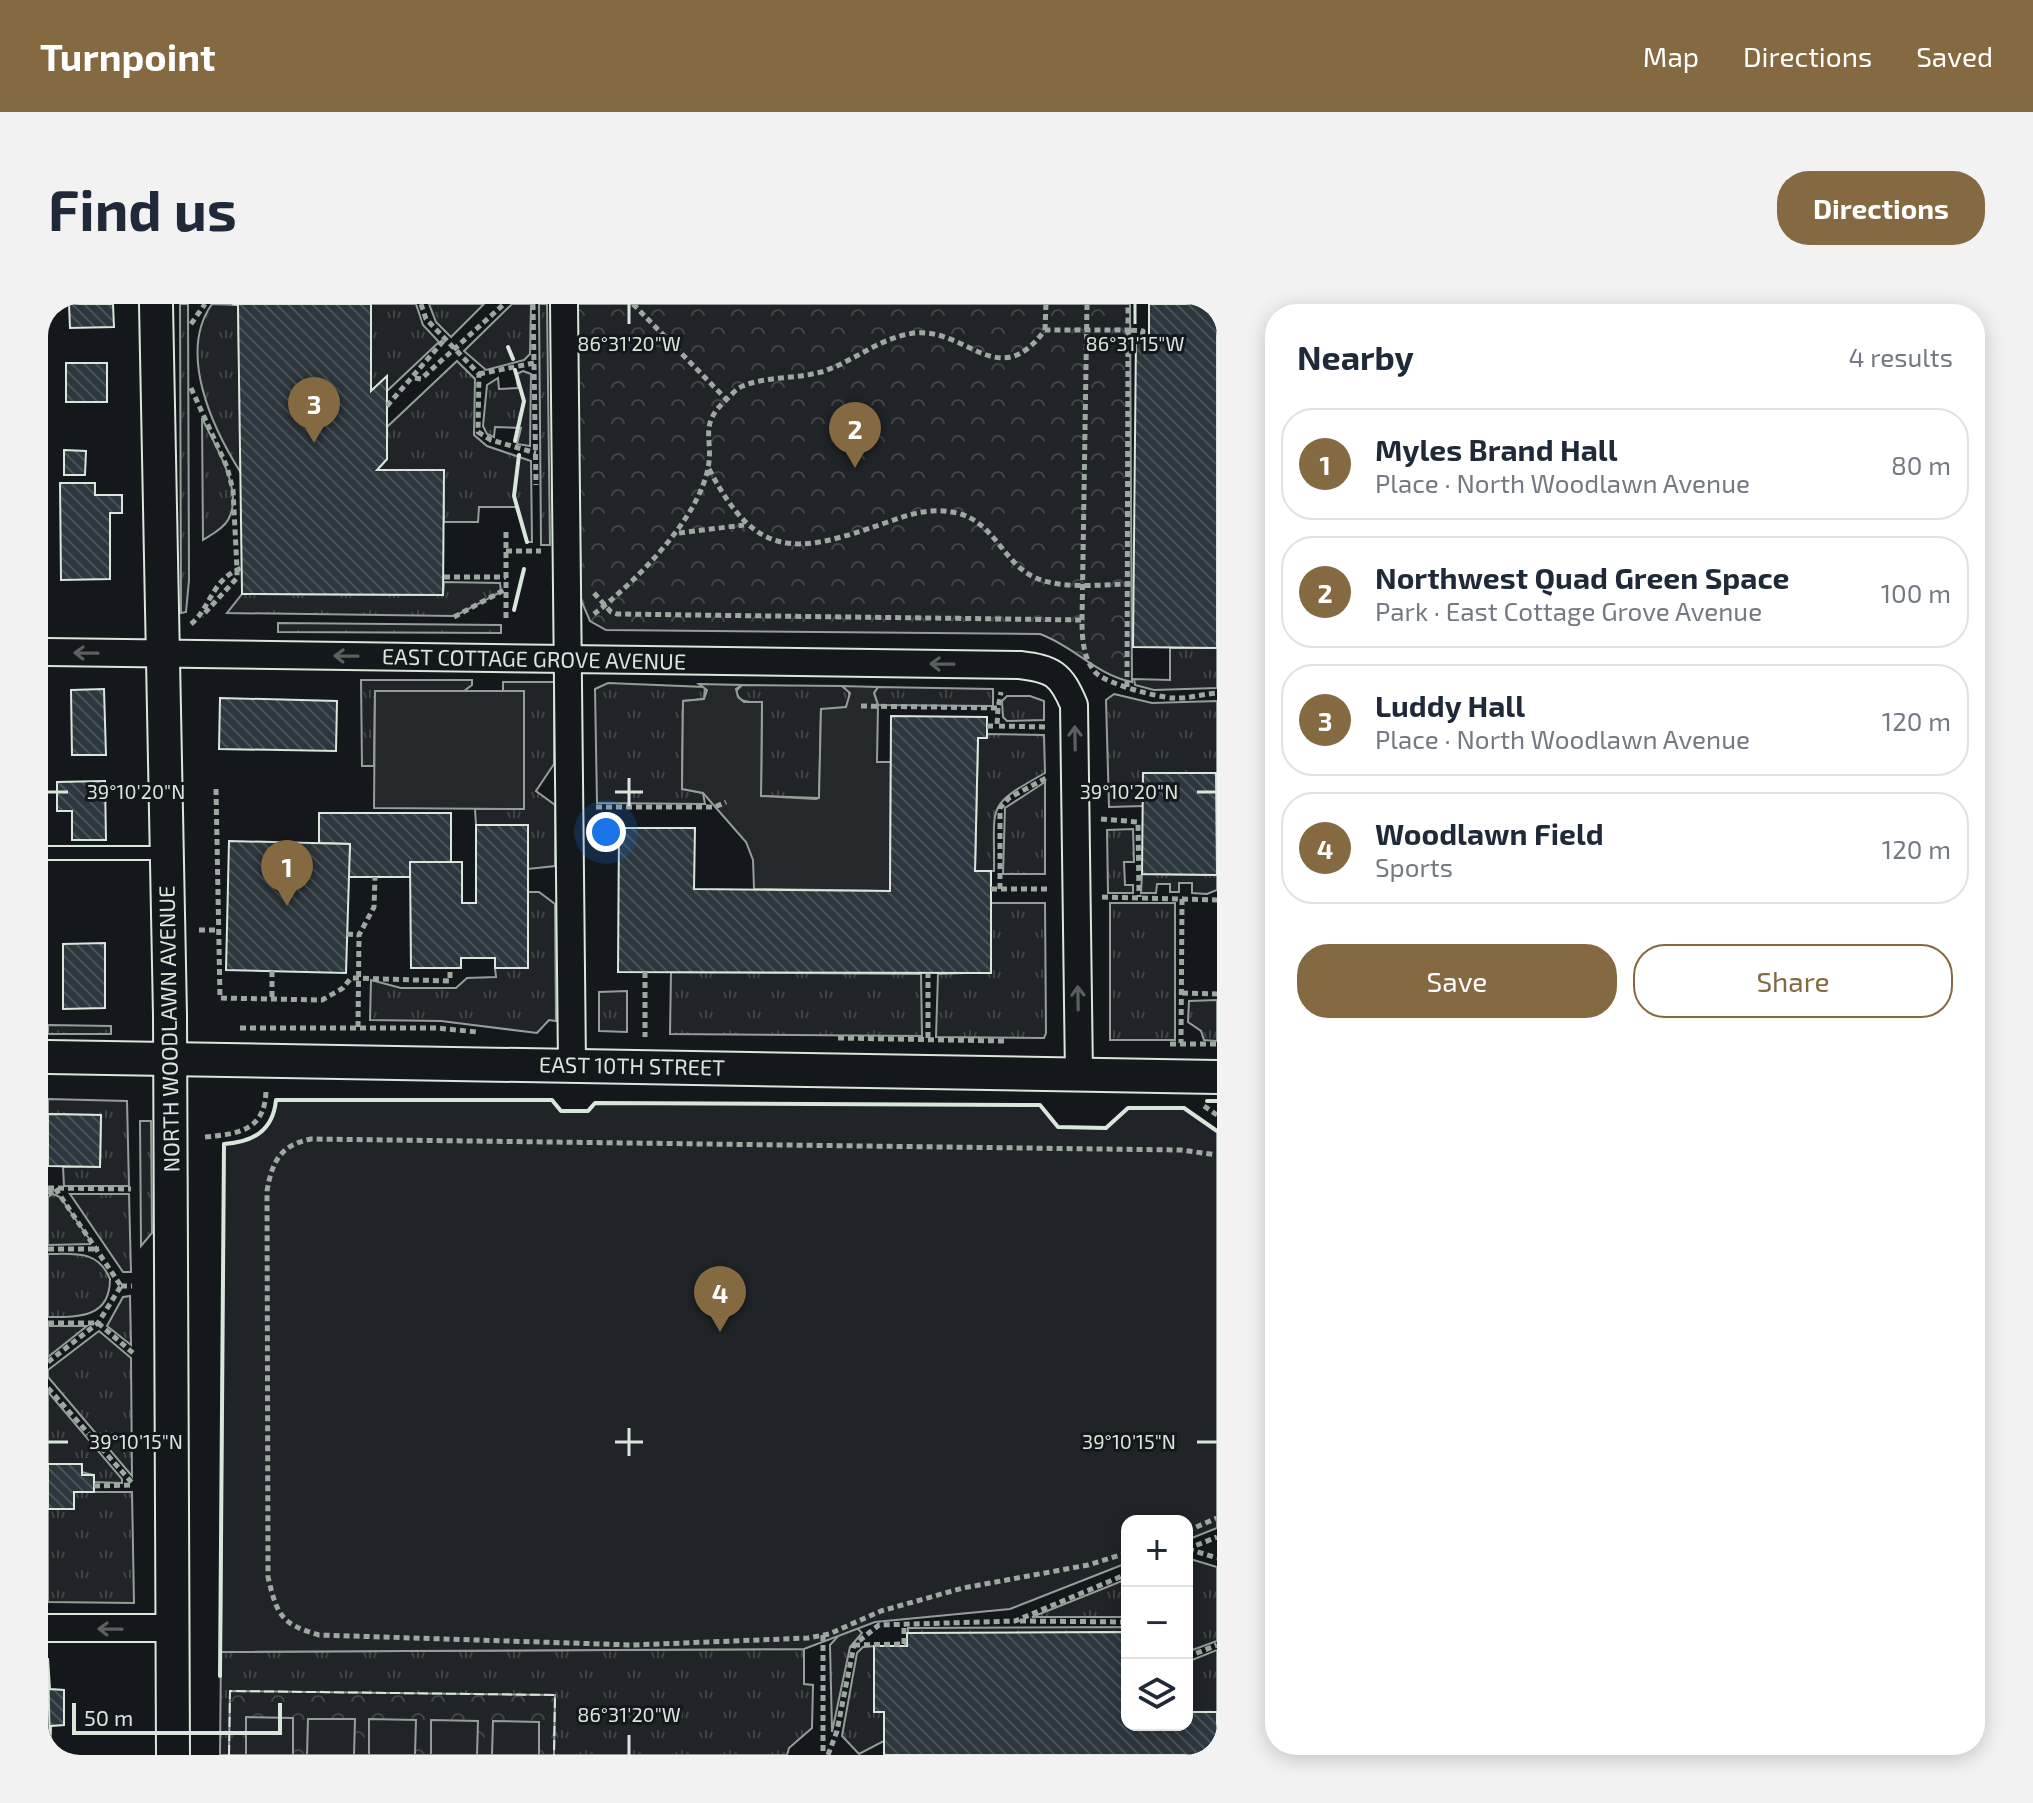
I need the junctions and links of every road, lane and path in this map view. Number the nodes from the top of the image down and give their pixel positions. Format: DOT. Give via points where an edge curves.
graph roads {
  1 [pos="156,304"];
  2 [pos="205,304"];
  3 [pos="421,304"];
  4 [pos="504,304"];
  5 [pos="533,304"];
  6 [pos="564,304"];
  7 [pos="633,304"];
  8 [pos="1046,304"];
  9 [pos="1087,304"];
  10 [pos="1128,304"];
  11 [pos="191,324"];
  12 [pos="1045,330"];
  13 [pos="1087,330"];
  14 [pos="1128,330"];
  15 [pos="1142,337"];
  16 [pos="445,339"];
  17 [pos="453,347"];
  18 [pos="534,363"];
  19 [pos="479,374"];
  20 [pos="415,378"];
  21 [pos="191,388"];
  22 [pos="726,399"];
  23 [pos="387,406"];
  24 [pos="536,453"];
  25 [pos="708,468"];
  26 [pos="536,495"];
  27 [pos="746,525"];
  28 [pos="506,530"];
  29 [pos="678,534"];
  30 [pos="537,537"];
  31 [pos="506,551"];
  32 [pos="537,551"];
  33 [pos="537,565"];
  34 [pos="239,568"];
  35 [pos="444,577"];
  36 [pos="506,577"];
  37 [pos="1082,584"];
  38 [pos="1126,584"];
  39 [pos="1134,584"];
  40 [pos="506,589"];
  41 [pos="202,616"];
  42 [pos="454,617"];
  43 [pos="506,618"];
  44 [pos="1082,620"];
  45 [pos="186,628"];
  46 [pos="48,652"];
  47 [pos="162,654"];
  48 [pos="568,659"];
  49 [pos="1127,687"];
  50 [pos="1011,692"];
  51 [pos="1217,693"];
  52 [pos="861,706"];
  53 [pos="998,708"];
  54 [pos="1048,713"];
  55 [pos="987,726"];
  56 [pos="997,726"];
  57 [pos="1048,727"];
  58 [pos="1048,739"];
  59 [pos="1049,764"];
  60 [pos="1049,777"];
  61 [pos="216,789"];
  62 [pos="1049,791"];
  63 [pos="726,802"];
  64 [pos="591,807"];
  65 [pos="1110,819"];
  66 [pos="48,853"];
  67 [pos="166,853"];
  68 [pos="1048,875"];
  69 [pos="375,877"];
  70 [pos="991,889"];
  71 [pos="1000,889"];
  72 [pos="1048,889"];
  73 [pos="1101,897"];
  74 [pos="1139,897"];
  75 [pos="1182,899"];
  76 [pos="1217,900"];
  77 [pos="1048,904"];
  78 [pos="199,930"];
  79 [pos="216,930"];
  80 [pos="347,934"];
  81 [pos="359,935"];
  82 [pos="450,968"];
  83 [pos="272,971"];
  84 [pos="645,972"];
  85 [pos="928,974"];
  86 [pos="359,976"];
  87 [pos="1182,993"];
  88 [pos="1217,994"];
  89 [pos="272,999"];
  90 [pos="358,1027"];
  91 [pos="645,1037"];
  92 [pos="928,1038"];
  93 [pos="1181,1043"];
  94 [pos="48,1057"];
  95 [pos="170,1057"];
  96 [pos="572,1065"];
  97 [pos="1079,1076"];
  98 [pos="1217,1077"];
  99 [pos="266,1087"];
  100 [pos="205,1137"];
  101 [pos="1217,1155"];
  102 [pos="131,1189"];
  103 [pos="50,1190"];
  104 [pos="48,1249"];
  105 [pos="99,1249"];
  106 [pos="121,1286"];
  107 [pos="132,1286"];
  108 [pos="48,1323"];
  109 [pos="98,1323"];
  110 [pos="133,1353"];
  111 [pos="48,1362"];
  112 [pos="48,1388"];
  113 [pos="94,1486"];
  114 [pos="1217,1518"];
  115 [pos="1193,1528"];
  116 [pos="1217,1537"];
  117 [pos="1121,1555"];
  118 [pos="1217,1558"];
  119 [pos="1121,1577"];
  120 [pos="1015,1621"];
  121 [pos="1121,1622"];
  122 [pos="904,1625"];
  123 [pos="48,1628"];
  124 [pos="172,1628"];
  125 [pos="823,1635"];
  126 [pos="854,1645"];
  127 [pos="1217,1645"];
  128 [pos="1193,1655"];
  129 [pos="173,1755"];
  130 [pos="826,1755"];
  1 -- 47 [label="street, NORTH WOODLAWN AVENUE"];
  2 -- 11 [label="path"];
  3 -- 16 [label="path" via="426,319"];
  4 -- 17 [label="path"];
  5 -- 18 [label="path"];
  6 -- 48 [label="street"];
  7 -- 22 [label="path"];
  8 -- 12 [label="path"];
  9 -- 13 [label="path"];
  10 -- 14 [label="path"];
  12 -- 13 [label="path"];
  12 -- 22 [label="path" via="1025,350 1001,359 987,358 934,333 913,333 820,372 741,386"];
  13 -- 14 [label="path"];
  13 -- 37 [label="path"];
  14 -- 15 [label="path" via="1143,331"];
  14 -- 38 [label="path"];
  16 -- 17 [label="path"];
  16 -- 20 [label="path" via="414,372"];
  17 -- 19 [label="path"];
  17 -- 20 [label="path" via="421,379"];
  18 -- 19 [label="path"];
  18 -- 24 [label="path"];
  19 -- 24 [label="path" via="478,432"];
  20 -- 23 [label="path"];
  21 -- 34 [label="path" via="230,479"];
  22 -- 25 [label="path" via="707,427"];
  24 -- 26 [label="path"];
  25 -- 27 [label="path"];
  25 -- 29 [label="path"];
  27 -- 29 [label="path"];
  27 -- 37 [label="path" via="772,539 805,546 914,513 960,513 989,529 1035,578"];
  28 -- 31 [label="path"];
  29 -- 44 [label="path" via="604,606 611,612"];
  30 -- 32 [label="path"];
  31 -- 32 [label="path"];
  31 -- 36 [label="path"];
  32 -- 33 [label="path"];
  34 -- 41 [label="path" via="237,578"];
  34 -- 41 [label="path" via="208,596"];
  35 -- 36 [label="path"];
  36 -- 40 [label="path"];
  37 -- 38 [label="path"];
  37 -- 44 [label="path"];
  38 -- 39 [label="path"];
  38 -- 49 [label="path"];
  40 -- 42 [label="path"];
  40 -- 43 [label="path"];
  41 -- 45 [label="path"];
  44 -- 49 [label="path" via="1083,643 1097,675"];
  47 -- 46 [label="street, EAST COTTAGE GROVE AVENUE, one-way"];
  48 -- 47 [label="street, EAST COTTAGE GROVE AVENUE, one-way"];
  47 -- 67 [label="street, NORTH WOODLAWN AVENUE"];
  48 -- 96 [label="street"];
  97 -- 48 [label="street, EAST COTTAGE GROVE AVENUE, one-way" via="1074,705 1066,686 1049,669"];
  49 -- 51 [label="path" via="1173,698"];
  50 -- 53 [label="path" via="998,692"];
  52 -- 53 [label="path"];
  53 -- 56 [label="path"];
  54 -- 57 [label="path"];
  55 -- 56 [label="path"];
  56 -- 57 [label="path"];
  57 -- 58 [label="path"];
  59 -- 60 [label="path"];
  60 -- 62 [label="path"];
  60 -- 71 [label="path" via="1000,808"];
  61 -- 79 [label="path"];
  63 -- 64 [label="path" via="715,807"];
  65 -- 74 [label="path" via="1138,822"];
  66 -- 67 [label="lane"];
  67 -- 95 [label="street, NORTH WOODLAWN AVENUE"];
  68 -- 72 [label="path"];
  69 -- 81 [label="path" via="374,907"];
  70 -- 71 [label="path"];
  71 -- 72 [label="path"];
  72 -- 77 [label="path"];
  73 -- 74 [label="path"];
  74 -- 75 [label="path"];
  75 -- 76 [label="path"];
  75 -- 87 [label="path"];
  78 -- 79 [label="path"];
  79 -- 89 [label="path" via="220,998"];
  80 -- 81 [label="path"];
  81 -- 86 [label="path"];
  82 -- 86 [label="path" via="450,981"];
  83 -- 89 [label="path"];
  84 -- 91 [label="path"];
  85 -- 92 [label="path"];
  86 -- 89 [label="path" via="322,1000"];
  86 -- 90 [label="path"];
  87 -- 88 [label="path"];
  87 -- 93 [label="path"];
  94 -- 95 [label="street, EAST 10TH STREET"];
  95 -- 96 [label="street, EAST 10TH STREET"];
  95 -- 124 [label="street, NORTH WOODLAWN AVENUE"];
  96 -- 97 [label="street, EAST 10TH STREET"];
  97 -- 98 [label="street, EAST 10TH STREET"];
  99 -- 100 [label="path" via="261,1117 249,1130"];
  101 -- 125 [label="path" via="1181,1150 311,1139 281,1152 271,1167 267,1191 268,1577 278,1613 289,1625 319,1635 633,1645"];
  102 -- 103 [label="path"];
  103 -- 105 [label="path"];
  104 -- 105 [label="path"];
  105 -- 106 [label="path"];
  106 -- 107 [label="path"];
  106 -- 109 [label="path"];
  108 -- 109 [label="path"];
  109 -- 110 [label="path"];
  109 -- 111 [label="path"];
  112 -- 113 [label="path" via="134,1485"];
  114 -- 115 [label="path"];
  116 -- 118 [label="path" via="1187,1549"];
  117 -- 125 [label="path" via="963,1588 881,1611"];
  119 -- 120 [label="path"];
  120 -- 121 [label="path"];
  120 -- 122 [label="path"];
  122 -- 126 [label="path" via="879,1625"];
  122 -- 126 [label="path" via="904,1644"];
  124 -- 123 [label="street, one-way"];
  124 -- 129 [label="street, NORTH WOODLAWN AVENUE"];
  125 -- 130 [label="path"];
  126 -- 130 [label="path" via="837,1731"];
  127 -- 128 [label="path"];
}
